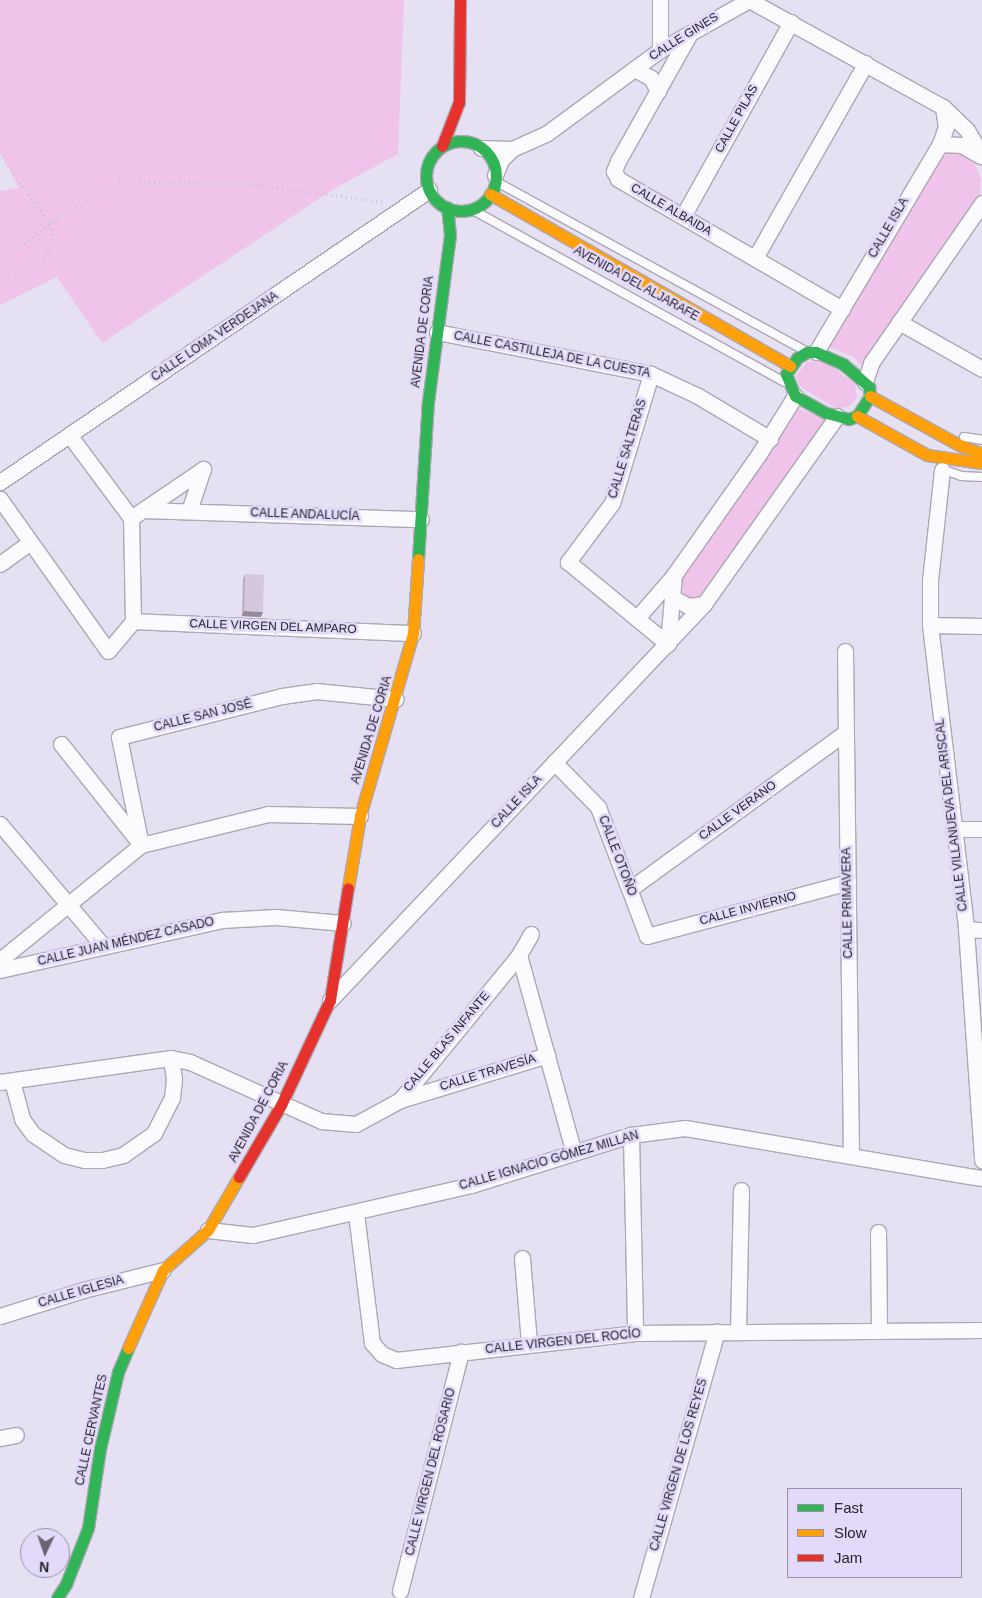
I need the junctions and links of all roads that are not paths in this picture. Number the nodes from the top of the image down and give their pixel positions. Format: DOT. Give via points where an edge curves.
graph roads {
  1 [pos="460,0"];
  2 [pos="660,0"];
  3 [pos="791,22"];
  4 [pos="689,34"];
  5 [pos="660,50"];
  6 [pos="866,63"];
  7 [pos="634,69"];
  8 [pos="658,91"];
  9 [pos="459,102"];
  10 [pos="943,106"];
  11 [pos="940,144"];
  12 [pos="477,145"];
  13 [pos="442,146"];
  14 [pos="512,149"];
  15 [pos="982,156"];
  16 [pos="495,178"];
  17 [pos="429,190"];
  18 [pos="490,194"];
  19 [pos="982,203"];
  20 [pos="446,207"];
  21 [pos="471,209"];
  22 [pos="683,216"];
  23 [pos="755,258"];
  24 [pos="842,309"];
  25 [pos="899,322"];
  26 [pos="437,332"];
  27 [pos="811,352"];
  28 [pos="790,366"];
  29 [pos="982,369"];
  30 [pos="651,374"];
  31 [pos="868,388"];
  32 [pos="792,390"];
  33 [pos="848,417"];
  34 [pos="70,436"];
  35 [pos="770,439"];
  36 [pos="982,440"];
  37 [pos="982,454"];
  38 [pos="982,463"];
  39 [pos="942,470"];
  40 [pos="982,477"];
  41 [pos="0,482"];
  42 [pos="0,499"];
  43 [pos="189,511"];
  44 [pos="137,514"];
  45 [pos="421,520"];
  46 [pos="30,542"];
  47 [pos="0,564"];
  48 [pos="674,575"];
  49 [pos="672,597"];
  50 [pos="704,604"];
  51 [pos="637,618"];
  52 [pos="132,621"];
  53 [pos="930,625"];
  54 [pos="982,626"];
  55 [pos="413,633"];
  56 [pos="668,644"];
  57 [pos="844,651"];
  58 [pos="396,699"];
  59 [pos="845,733"];
  60 [pos="61,744"];
  61 [pos="554,762"];
  62 [pos="360,816"];
  63 [pos="0,824"];
  64 [pos="953,829"];
  65 [pos="982,829"];
  66 [pos="141,845"];
  67 [pos="848,882"];
  68 [pos="630,889"];
  69 [pos="68,905"];
  70 [pos="343,923"];
  71 [pos="966,929"];
  72 [pos="982,930"];
  73 [pos="531,934"];
  74 [pos="647,936"];
  75 [pos="103,946"];
  76 [pos="519,956"];
  77 [pos="0,960"];
  78 [pos="0,970"];
  79 [pos="330,1000"];
  80 [pos="547,1054"];
  81 [pos="171,1058"];
  82 [pos="6,1082"];
  83 [pos="400,1100"];
  84 [pos="281,1105"];
  85 [pos="631,1136"];
  86 [pos="574,1153"];
  87 [pos="851,1155"];
  88 [pos="982,1160"];
  89 [pos="982,1178"];
  90 [pos="741,1190"];
  91 [pos="356,1213"];
  92 [pos="208,1230"];
  93 [pos="878,1232"];
  94 [pos="522,1258"];
  95 [pos="163,1270"];
  96 [pos="0,1316"];
  97 [pos="982,1330"];
  98 [pos="879,1331"];
  99 [pos="717,1332"];
  100 [pos="738,1332"];
  101 [pos="635,1333"];
  102 [pos="529,1344"];
  103 [pos="461,1352"];
  104 [pos="16,1435"];
  105 [pos="0,1438"];
  106 [pos="400,1591"];
  107 [pos="57,1598"];
  108 [pos="641,1598"];
  1 -- 9 [label="main road"];
  2 -- 5 [label="street"];
  3 -- 4 [label="street, CALLE GINES" via="749,0"];
  3 -- 6 [label="street, CALLE GINES"];
  3 -- 22 [label="street, CALLE PILAS"];
  4 -- 5 [label="street, CALLE GINES"];
  4 -- 8 [label="street, CALLE ALBAIDA"];
  5 -- 7 [label="street, CALLE GINES"];
  6 -- 10 [label="street, CALLE GINES"];
  6 -- 23 [label="street"];
  7 -- 8 [label="street" via="651,78"];
  7 -- 14 [label="street, CALLE GINES" via="546,134"];
  8 -- 22 [label="street, CALLE ALBAIDA" via="614,171 618,179"];
  9 -- 12 [label="main road"];
  9 -- 13 [label="main road"];
  10 -- 11 [label="street, CALLE ISLA" via="946,127"];
  10 -- 15 [label="street, CALLE GINES" via="967,130"];
  11 -- 15 [label="street" via="960,146"];
  11 -- 24 [label="street, CALLE ISLA"];
  12 -- 13 [label="main road" via="452,142"];
  12 -- 14 [label="street"];
  12 -- 16 [label="main road" via="494,164"];
  13 -- 17 [label="main road" via="429,161 426,171"];
  14 -- 16 [label="street" via="501,160"];
  16 -- 18 [label="main road"];
  16 -- 27 [label="lane, AVENIDA DEL ALJARAFE"];
  17 -- 20 [label="main road"];
  17 -- 34 [label="street, CALLE LOMA VERDEJANA"];
  18 -- 21 [label="main road"];
  18 -- 28 [label="main road, AVENIDA DEL ALJARAFE"];
  19 -- 25 [label="street"];
  20 -- 21 [label="main road"];
  20 -- 26 [label="main road, AVENIDA DE CORIA" via="450,236"];
  21 -- 32 [label="lane, AVENIDA DEL ALJARAFE"];
  22 -- 23 [label="street, CALLE ALBAIDA"];
  23 -- 24 [label="street, CALLE ALBAIDA"];
  24 -- 27 [label="street, CALLE ISLA"];
  25 -- 29 [label="street"];
  25 -- 31 [label="street" via="870,364"];
  26 -- 30 [label="street, CALLE CASTILLEJA DE LA CUESTA"];
  26 -- 45 [label="main road, AVENIDA DE CORIA" via="428,402"];
  27 -- 28 [label="main road"];
  27 -- 31 [label="main road, AVENIDA DEL ALJARAFE" via="843,364"];
  28 -- 32 [label="main road" via="786,374"];
  30 -- 35 [label="street, CALLE CASTILLEJA DE LA CUESTA" via="698,396"];
  30 -- 51 [label="street, CALLE SALTERAS" via="612,502 568,562"];
  31 -- 33 [label="main road"];
  31 -- 36 [label="lane, AVENIDA DEL ALJARAFE" via="956,434"];
  31 -- 37 [label="main road, AVENIDA DEL ALJARAFE" via="959,445"];
  32 -- 33 [label="main road, AVENIDA DEL ALJARAFE" via="813,408"];
  32 -- 35 [label="street"];
  33 -- 38 [label="main road, AVENIDA DEL ALJARAFE" via="927,455"];
  33 -- 39 [label="lane, AVENIDA DEL ALJARAFE"];
  33 -- 50 [label="street, CALLE ISLA"];
  34 -- 41 [label="street, CALLE LOMA VERDEJANA"];
  34 -- 44 [label="street"];
  35 -- 48 [label="street"];
  39 -- 40 [label="lane, AVENIDA DEL ALJARAFE"];
  39 -- 53 [label="street, CALLE VILLANUEVA DEL ARISCAL" via="930,580"];
  42 -- 46 [label="street"];
  43 -- 44 [label="street, CALLE ANDALUCÍA"];
  43 -- 44 [label="street" via="203,469"];
  43 -- 45 [label="street, CALLE ANDALUCÍA"];
  44 -- 52 [label="street"];
  45 -- 55 [label="main road, AVENIDA DE CORIA"];
  46 -- 47 [label="street"];
  46 -- 52 [label="street" via="108,651"];
  48 -- 49 [label="street"];
  48 -- 51 [label="street"];
  49 -- 50 [label="street" via="688,606"];
  49 -- 56 [label="street"];
  50 -- 56 [label="street, CALLE ISLA"];
  51 -- 56 [label="street, CALLE SALTERAS"];
  52 -- 55 [label="street, CALLE VIRGEN DEL AMPARO"];
  53 -- 54 [label="street"];
  53 -- 64 [label="street, CALLE VILLANUEVA DEL ARISCAL"];
  55 -- 58 [label="main road, AVENIDA DE CORIA"];
  56 -- 61 [label="street, CALLE ISLA"];
  57 -- 59 [label="street, CALLE PRIMAVERA"];
  58 -- 62 [label="main road, AVENIDA DE CORIA"];
  58 -- 66 [label="street, CALLE SAN JOSÉ" via="316,691 282,696 119,738"];
  59 -- 67 [label="street, CALLE PRIMAVERA"];
  59 -- 68 [label="street, CALLE VERANO"];
  60 -- 66 [label="street"];
  61 -- 68 [label="street, CALLE OTOÑO" via="598,807"];
  61 -- 79 [label="street, CALLE ISLA"];
  62 -- 66 [label="street" via="268,814"];
  62 -- 70 [label="main road, AVENIDA DE CORIA"];
  63 -- 69 [label="street"];
  64 -- 65 [label="street"];
  64 -- 71 [label="street, CALLE VILLANUEVA DEL ARISCAL"];
  66 -- 69 [label="street"];
  67 -- 74 [label="street, CALLE INVIERNO"];
  67 -- 87 [label="street, CALLE PRIMAVERA"];
  68 -- 74 [label="street, CALLE OTOÑO"];
  69 -- 75 [label="street"];
  69 -- 77 [label="street"];
  70 -- 75 [label="street, CALLE JUAN MÉNDEZ CASADO" via="276,917 222,920"];
  70 -- 79 [label="main road, AVENIDA DE CORIA"];
  71 -- 72 [label="street"];
  71 -- 88 [label="street, CALLE VILLANUEVA DEL ARISCAL"];
  73 -- 76 [label="street, CALLE BLAS INFANTE"];
  75 -- 78 [label="street, CALLE JUAN MÉNDEZ CASADO"];
  76 -- 80 [label="street"];
  76 -- 83 [label="street, CALLE BLAS INFANTE"];
  79 -- 84 [label="main road, AVENIDA DE CORIA"];
  80 -- 83 [label="street, CALLE TRAVESÍA"];
  80 -- 86 [label="street"];
  81 -- 82 [label="street, CALLE BLAS INFANTE" via="135,1060"];
  81 -- 82 [label="street" via="172,1098 154,1133 123,1155 102,1160 64,1155 33,1134"];
  81 -- 84 [label="street, CALLE BLAS INFANTE" via="190,1062"];
  83 -- 84 [label="street, CALLE BLAS INFANTE" via="356,1124 321,1121"];
  84 -- 92 [label="main road, AVENIDA DE CORIA"];
  85 -- 86 [label="street, CALLE IGNACIO GÓMEZ MILLAN"];
  85 -- 87 [label="street, CALLE IGNACIO GÓMEZ MILLAN" via="685,1128"];
  85 -- 101 [label="street"];
  86 -- 91 [label="street, CALLE IGNACIO GÓMEZ MILLAN" via="471,1185"];
  87 -- 89 [label="street, CALLE IGNACIO GÓMEZ MILLAN"];
  90 -- 100 [label="street"];
  91 -- 92 [label="street, CALLE IGNACIO GÓMEZ MILLAN" via="253,1235"];
  91 -- 103 [label="street, CALLE VIRGEN DEL ROCÍO" via="372,1343 382,1354 396,1360"];
  92 -- 95 [label="main road, CALLE CERVANTES"];
  93 -- 98 [label="street"];
  94 -- 102 [label="street"];
  95 -- 96 [label="street, CALLE IGLESIA"];
  95 -- 107 [label="main road, CALLE CERVANTES" via="118,1372 100,1449 88,1528 66,1584"];
  97 -- 98 [label="street, CALLE VIRGEN DEL ROCÍO"];
  98 -- 100 [label="street, CALLE VIRGEN DEL ROCÍO"];
  99 -- 100 [label="street, CALLE VIRGEN DEL ROCÍO"];
  99 -- 101 [label="street, CALLE VIRGEN DEL ROCÍO"];
  99 -- 108 [label="street, CALLE VIRGEN DE LOS REYES"];
  101 -- 102 [label="street, CALLE VIRGEN DEL ROCÍO"];
  102 -- 103 [label="street, CALLE VIRGEN DEL ROCÍO"];
  103 -- 106 [label="street, CALLE VIRGEN DEL ROSARIO"];
  104 -- 105 [label="street"];
}
